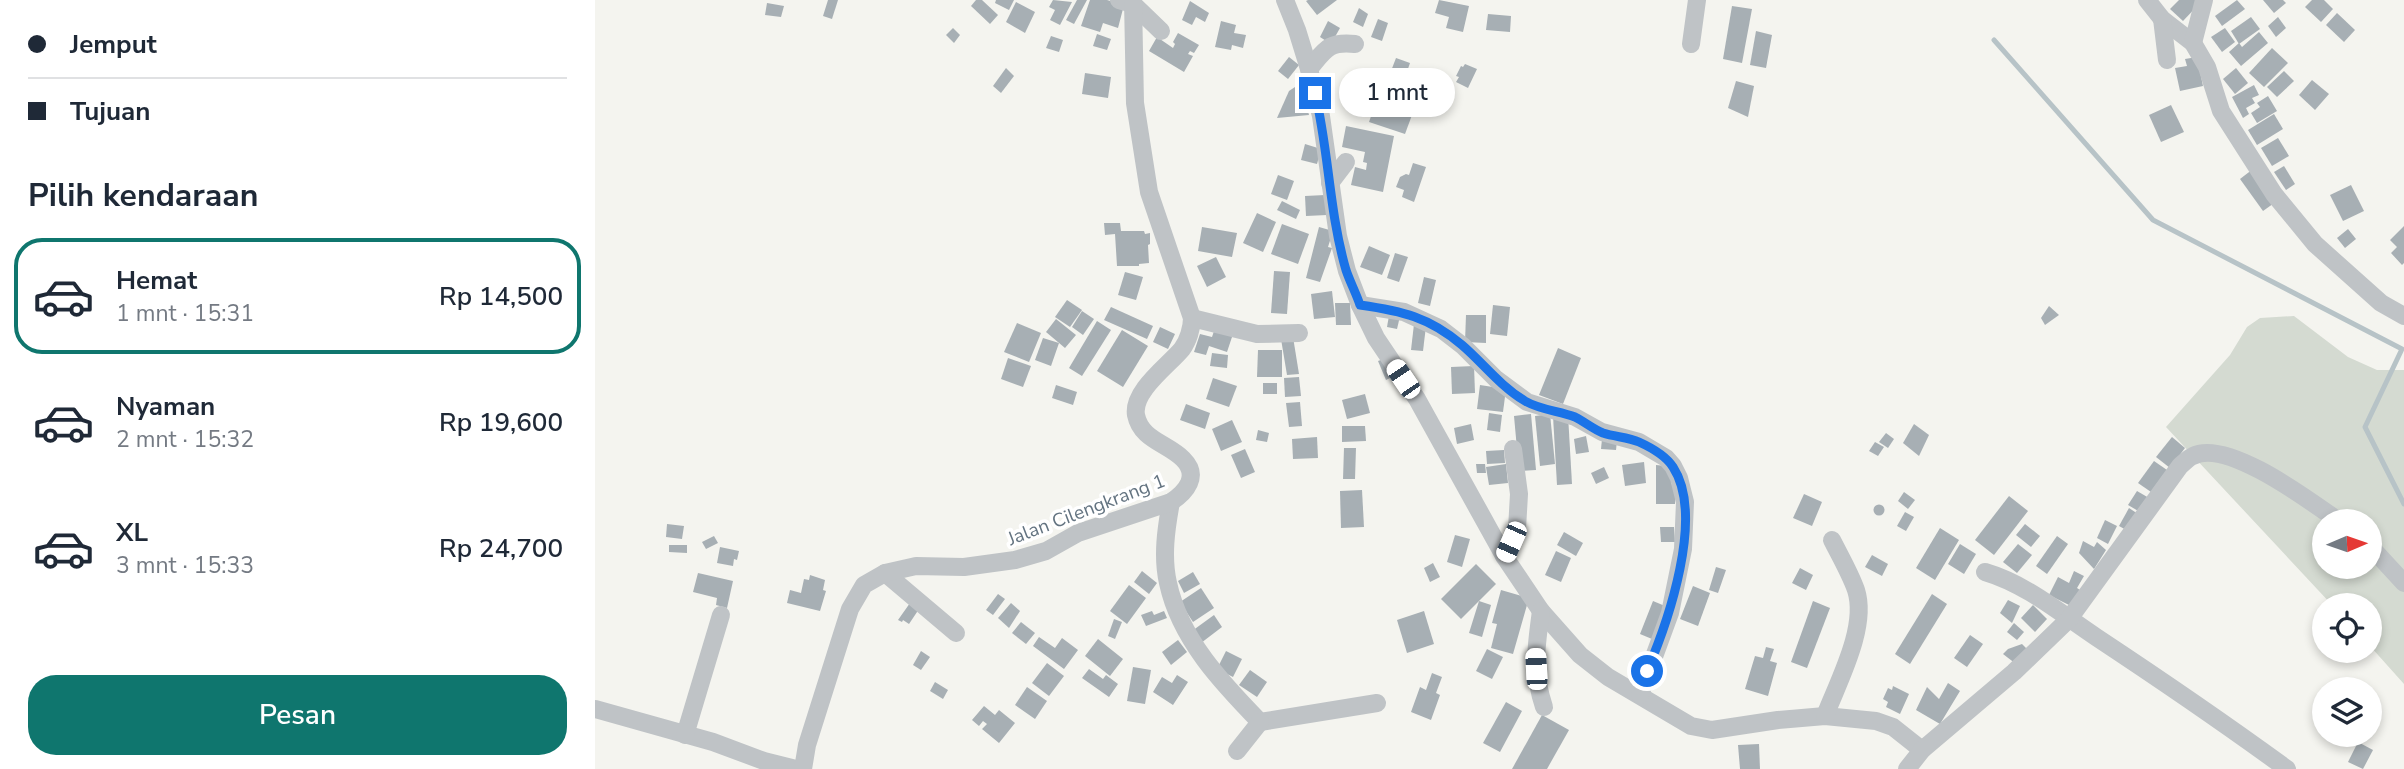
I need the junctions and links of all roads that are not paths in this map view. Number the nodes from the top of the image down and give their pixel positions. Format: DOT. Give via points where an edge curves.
graph roads {
  1 [pos="1285,0"];
  2 [pos="1697,0"];
  3 [pos="2147,0"];
  4 [pos="2204,0"];
  5 [pos="1128,1"];
  6 [pos="2161,19"];
  7 [pos="1161,31"];
  8 [pos="2193,43"];
  9 [pos="1355,44"];
  10 [pos="1691,44"];
  11 [pos="2167,60"];
  12 [pos="1309,69"];
  13 [pos="1346,162"];
  14 [pos="1330,183"];
  15 [pos="1360,305"];
  16 [pos="2404,316"];
  17 [pos="1192,318"];
  18 [pos="1299,333"];
  19 [pos="1513,449"];
  20 [pos="1171,502"];
  21 [pos="2320,509"];
  22 [pos="1832,540"];
  23 [pos="1504,556"];
  24 [pos="2382,559"];
  25 [pos="1985,572"];
  26 [pos="885,573"];
  27 [pos="2404,583"];
  28 [pos="1541,611"];
  29 [pos="721,615"];
  30 [pos="2069,619"];
  31 [pos="956,633"];
  32 [pos="1640,695"];
  33 [pos="1377,703"];
  34 [pos="1544,707"];
  35 [pos="595,709"];
  36 [pos="1825,716"];
  37 [pos="1260,722"];
  38 [pos="685,735"];
  39 [pos="1921,750"];
  40 [pos="1237,751"];
  41 [pos="796,769"];
  42 [pos="803,769"];
  43 [pos="1907,769"];
  44 [pos="2287,769"];
  1 -- 12 [label="street"];
  2 -- 10 [label="street"];
  3 -- 6 [label="street"];
  4 -- 8 [label="street"];
  5 -- 7 [label="street"];
  5 -- 17 [label="street" via="1135,103 1149,192"];
  6 -- 8 [label="street"];
  6 -- 11 [label="street"];
  8 -- 16 [label="street" via="2207,67 2221,111 2274,194 2315,244 2381,303"];
  9 -- 12 [label="street" via="1328,47"];
  12 -- 14 [label="street"];
  13 -- 14 [label="street"];
  14 -- 15 [label="street" via="1338,236"];
  15 -- 23 [label="street"];
  15 -- 32 [label="street" via="1404,312 1441,329 1527,402 1639,442 1673,466 1685,502 1683,549 1670,613"];
  17 -- 18 [label="street" via="1257,334"];
  17 -- 20 [label="street, Jalan Cilengkrang 1" via="1182,349 1150,382 1135,413 1150,438 1188,467 1190,484"];
  19 -- 23 [label="street" via="1517,529"];
  20 -- 26 [label="street, Jalan Cilengkrang 1" via="1078,533 1015,561 916,566"];
  20 -- 37 [label="street" via="1164,541 1167,582 1175,606 1222,683"];
  21 -- 30 [label="street" via="2243,461 2209,453 2194,455 2180,466"];
  22 -- 36 [label="street" via="1857,592 1859,613 1855,637"];
  23 -- 28 [label="street"];
  24 -- 27 [label="street"];
  25 -- 30 [label="street" via="2033,594"];
  26 -- 31 [label="street"];
  26 -- 42 [label="street, Jalan Cilengkrang 1" via="864,586 850,609"];
  28 -- 32 [label="street" via="1580,655"];
  28 -- 34 [label="street" via="1535,653"];
  29 -- 38 [label="street"];
  30 -- 39 [label="street"];
  30 -- 44 [label="street"];
  32 -- 36 [label="street" via="1691,726 1712,730"];
  33 -- 37 [label="street"];
  35 -- 38 [label="street"];
  36 -- 39 [label="street" via="1893,727"];
  37 -- 40 [label="street"];
  38 -- 41 [label="street"];
  39 -- 43 [label="street"];
}
